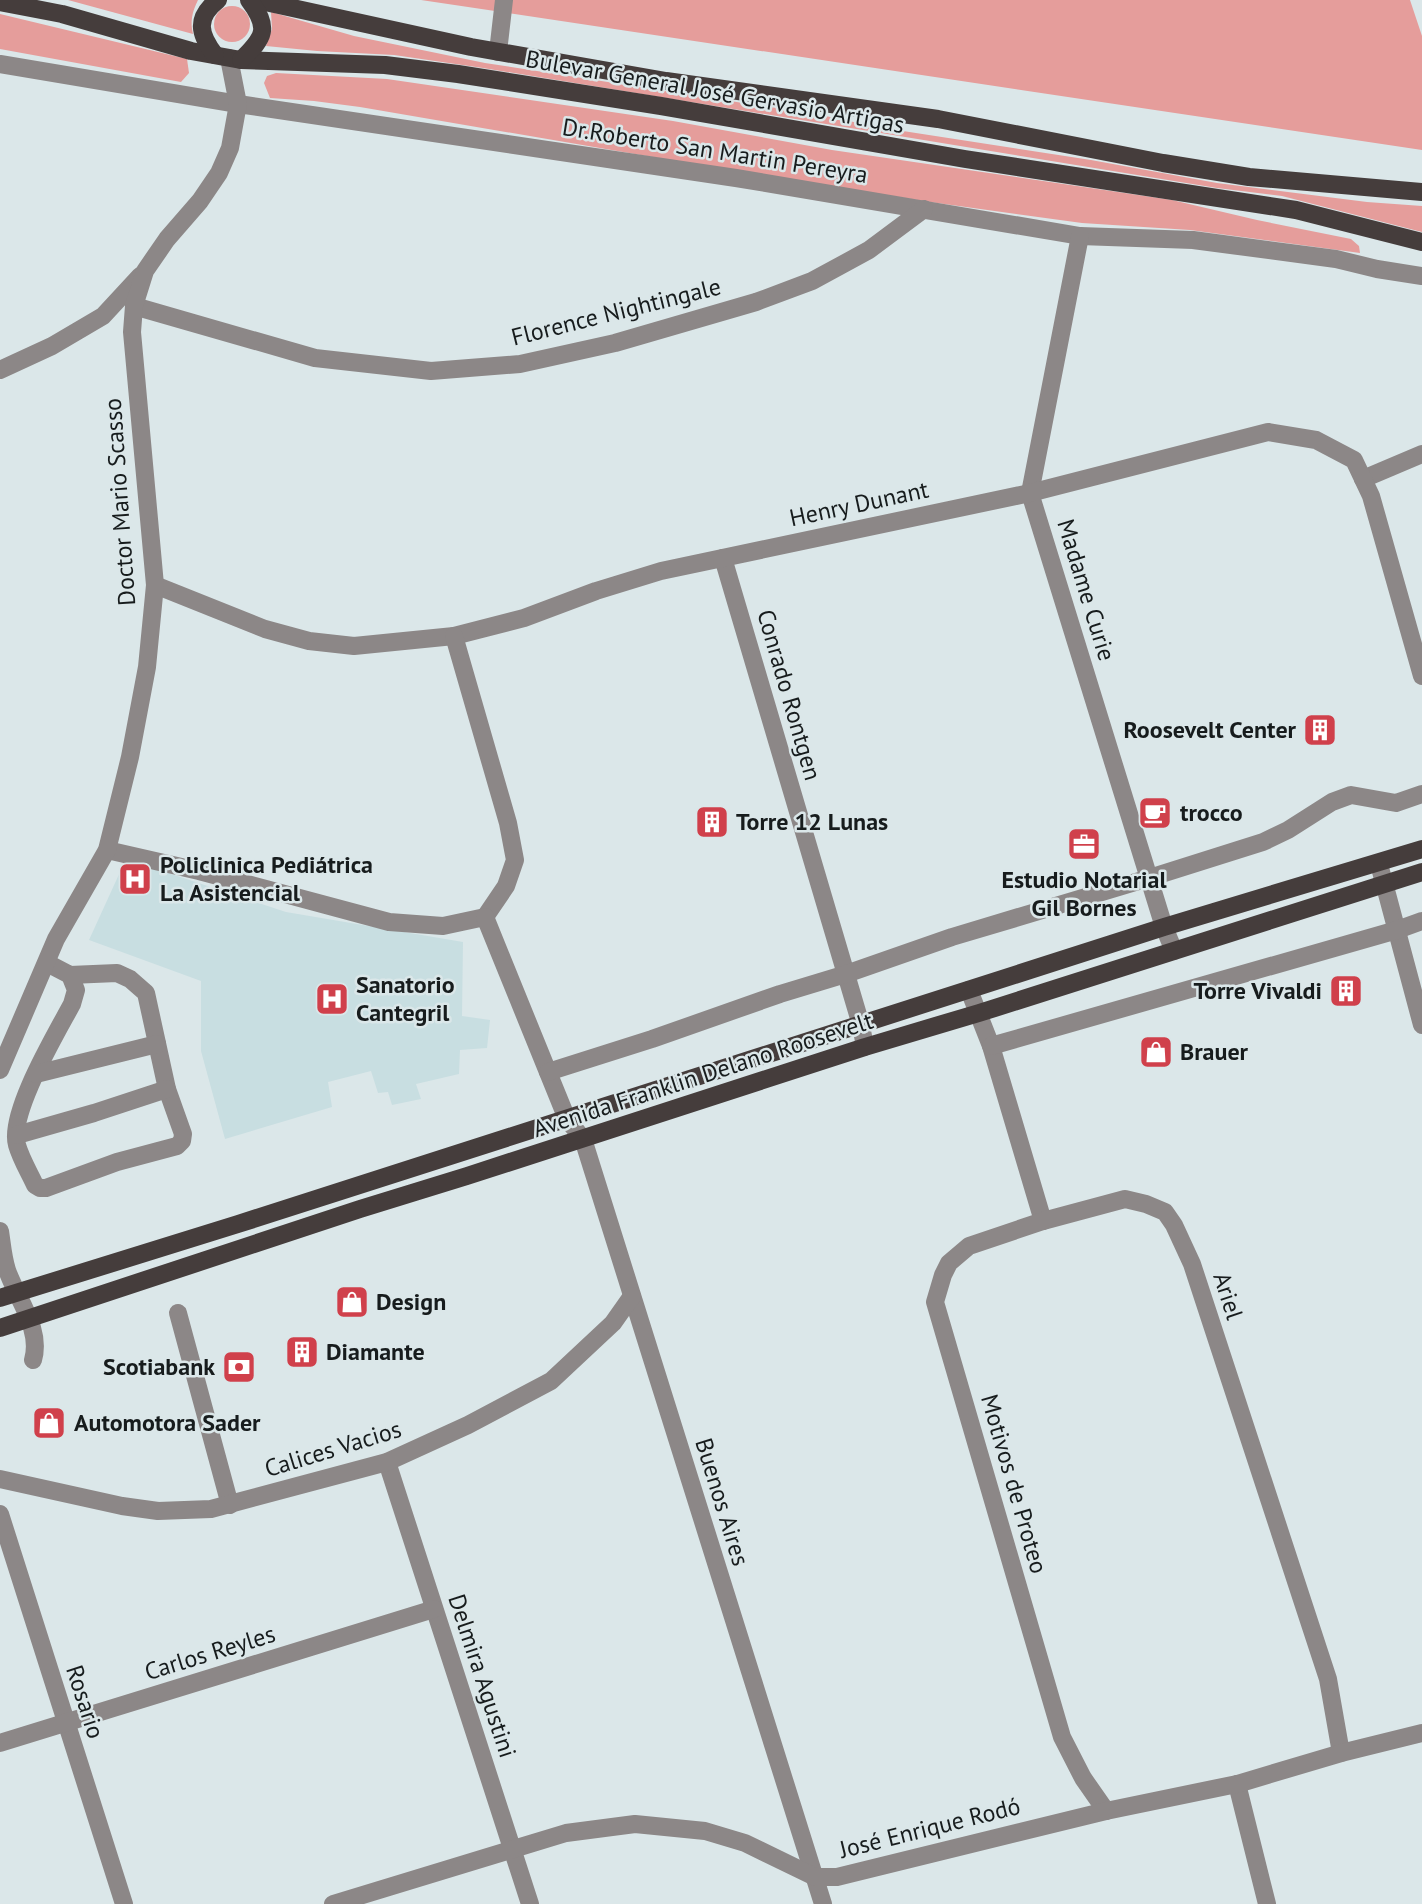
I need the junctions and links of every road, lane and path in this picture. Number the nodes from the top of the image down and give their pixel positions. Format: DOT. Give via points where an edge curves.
graph roads {
  1 [pos="218,0"];
  2 [pos="249,0"];
  3 [pos="256,0"];
  4 [pos="504,0"];
  5 [pos="0,2"];
  6 [pos="498,52"];
  7 [pos="228,58"];
  8 [pos="0,64"];
  9 [pos="238,104"];
  10 [pos="1422,192"];
  11 [pos="924,209"];
  12 [pos="1080,236"];
  13 [pos="1422,242"];
  14 [pos="145,271"];
  15 [pos="1422,276"];
  16 [pos="134,306"];
  17 [pos="0,370"];
  18 [pos="1422,454"];
  19 [pos="1363,479"];
  20 [pos="1030,493"];
  21 [pos="723,558"];
  22 [pos="155,585"];
  23 [pos="454,636"];
  24 [pos="1422,676"];
  25 [pos="1422,794"];
  26 [pos="1422,849"];
  27 [pos="107,850"];
  28 [pos="1379,864"];
  29 [pos="1422,872"];
  30 [pos="1149,878"];
  31 [pos="1385,884"];
  32 [pos="485,917"];
  33 [pos="1422,921"];
  34 [pos="1164,927"];
  35 [pos="1397,930"];
  36 [pos="1174,951"];
  37 [pos="47,962"];
  38 [pos="846,974"];
  39 [pos="70,975"];
  40 [pos="969,990"];
  41 [pos="979,1013"];
  42 [pos="861,1025"];
  43 [pos="1422,1025"];
  44 [pos="157,1044"];
  45 [pos="990,1046"];
  46 [pos="866,1047"];
  47 [pos="0,1070"];
  48 [pos="548,1072"];
  49 [pos="36,1074"];
  50 [pos="167,1089"];
  51 [pos="567,1119"];
  52 [pos="16,1135"];
  53 [pos="583,1139"];
  54 [pos="1043,1221"];
  55 [pos="0,1231"];
  56 [pos="0,1237"];
  57 [pos="8,1295"];
  58 [pos="632,1296"];
  59 [pos="178,1313"];
  60 [pos="29,1319"];
  61 [pos="0,1328"];
  62 [pos="33,1360"];
  63 [pos="387,1462"];
  64 [pos="0,1479"];
  65 [pos="230,1505"];
  66 [pos="0,1514"];
  67 [pos="434,1609"];
  68 [pos="66,1722"];
  69 [pos="1422,1733"];
  70 [pos="0,1743"];
  71 [pos="1341,1753"];
  72 [pos="1237,1784"];
  73 [pos="1106,1811"];
  74 [pos="512,1848"];
  75 [pos="815,1877"];
  76 [pos="124,1904"];
  77 [pos="333,1904"];
  78 [pos="530,1904"];
  79 [pos="823,1904"];
  80 [pos="1267,1904"];
  1 -- 7 [label="main road" via="204,14 202,33 205,42"];
  2 -- 7 [label="main road" via="260,15 261,36 257,45"];
  3 -- 6 [label="main road, Bulevar General José Gervasio Artigas"];
  4 -- 6 [label="street"];
  5 -- 7 [label="main road, Bulevar General José Gervasio Artigas"];
  6 -- 10 [label="main road, Bulevar General José Gervasio Artigas" via="938,119 1249,177"];
  7 -- 9 [label="street, Doctor Mario Scasso"];
  7 -- 13 [label="main road, Bulevar General José Gervasio Artigas" via="385,65 472,76 1296,210"];
  8 -- 9 [label="street, Dr.Roberto San Martin Pereyra"];
  9 -- 11 [label="street, Dr.Roberto San Martin Pereyra"];
  9 -- 14 [label="street, Doctor Mario Scasso" via="230,148 219,173"];
  11 -- 12 [label="street, Dr.Roberto San Martin Pereyra"];
  11 -- 16 [label="street, Florence Nightingale" via="869,250 812,281 628,339 520,364 431,371 315,358"];
  12 -- 15 [label="street, Dr.Roberto San Martin Pereyra" via="1193,240 1336,258"];
  12 -- 20 [label="street, Madame Curie"];
  14 -- 16 [label="street, Doctor Mario Scasso"];
  14 -- 17 [label="street" via="103,316"];
  16 -- 22 [label="street, Doctor Mario Scasso" via="132,332"];
  18 -- 19 [label="street"];
  19 -- 20 [label="street, Henry Dunant" via="1354,460 1316,440 1268,432"];
  19 -- 24 [label="street, Henry Dunant"];
  20 -- 21 [label="street, Henry Dunant"];
  20 -- 30 [label="street, Madame Curie"];
  21 -- 23 [label="street, Henry Dunant" via="661,571 524,618"];
  21 -- 38 [label="street, Conrado Rontgen"];
  22 -- 23 [label="street, Henry Dunant" via="265,629 309,641 354,646"];
  22 -- 27 [label="street, Doctor Mario Scasso" via="131,757"];
  23 -- 32 [label="street" via="508,823 514,860 506,886"];
  25 -- 30 [label="street" via="1396,803 1351,795 1263,842"];
  26 -- 28 [label="main road, Avenida Franklin Delano Roosevelt"];
  27 -- 32 [label="street" via="389,922 443,926"];
  27 -- 37 [label="street, Doctor Mario Scasso"];
  28 -- 31 [label="street"];
  28 -- 34 [label="main road, Avenida Franklin Delano Roosevelt"];
  29 -- 31 [label="main road, Avenida Franklin Delano Roosevelt"];
  30 -- 34 [label="street, Madame Curie"];
  30 -- 38 [label="street"];
  31 -- 35 [label="street"];
  31 -- 36 [label="main road, Avenida Franklin Delano Roosevelt"];
  32 -- 48 [label="street, Buenos Aires"];
  33 -- 35 [label="street"];
  34 -- 36 [label="street, Madame Curie"];
  34 -- 40 [label="main road, Avenida Franklin Delano Roosevelt"];
  35 -- 43 [label="street"];
  35 -- 45 [label="street"];
  36 -- 41 [label="main road, Avenida Franklin Delano Roosevelt"];
  37 -- 39 [label="street"];
  37 -- 47 [label="street, Doctor Mario Scasso"];
  38 -- 42 [label="street, Conrado Rontgen"];
  38 -- 48 [label="street"];
  39 -- 44 [label="street" via="117,973 130,979 146,993"];
  39 -- 49 [label="street" via="76,990 72,1004"];
  40 -- 41 [label="street"];
  40 -- 42 [label="main road, Avenida Franklin Delano Roosevelt"];
  41 -- 45 [label="street"];
  41 -- 46 [label="main road, Avenida Franklin Delano Roosevelt"];
  42 -- 46 [label="street, Conrado Rontgen"];
  42 -- 51 [label="main road, Avenida Franklin Delano Roosevelt"];
  44 -- 49 [label="street"];
  44 -- 50 [label="street"];
  45 -- 54 [label="street"];
  46 -- 53 [label="main road, Avenida Franklin Delano Roosevelt"];
  48 -- 51 [label="street, Buenos Aires"];
  49 -- 52 [label="street" via="24,1096"];
  50 -- 52 [label="street"];
  50 -- 52 [label="street" via="183,1134 177,1146 46,1188 35,1185"];
  51 -- 53 [label="street, Buenos Aires"];
  51 -- 57 [label="main road, Avenida Franklin Delano Roosevelt"];
  53 -- 58 [label="street, Buenos Aires"];
  53 -- 60 [label="main road, Avenida Franklin Delano Roosevelt"];
  54 -- 71 [label="street, Ariel" via="1125,1199 1166,1212 1174,1226 1192,1265 1328,1679"];
  54 -- 73 [label="street, Motivos de Proteo" via="970,1246 949,1264 936,1302 1062,1737"];
  55 -- 56 [label="street"];
  56 -- 57 [label="street"];
  57 -- 60 [label="street"];
  58 -- 63 [label="street, Calices Vacios" via="613,1323 551,1381"];
  58 -- 75 [label="street, Buenos Aires"];
  59 -- 65 [label="street"];
  60 -- 61 [label="main road, Avenida Franklin Delano Roosevelt"];
  60 -- 62 [label="street" via="36,1343"];
  63 -- 65 [label="street, Calices Vacios"];
  63 -- 67 [label="street, Delmira Agustini"];
  64 -- 65 [label="street, Calices Vacios" via="158,1511"];
  66 -- 68 [label="street, Rosario"];
  67 -- 68 [label="street, Carlos Reyles"];
  67 -- 74 [label="street, Delmira Agustini"];
  68 -- 70 [label="street, Carlos Reyles"];
  68 -- 76 [label="street, Rosario"];
  69 -- 71 [label="street, José Enrique Rodó"];
  71 -- 72 [label="street, José Enrique Rodó"];
  72 -- 73 [label="street, José Enrique Rodó"];
  72 -- 80 [label="street"];
  73 -- 75 [label="street, José Enrique Rodó" via="837,1877"];
  74 -- 75 [label="street, José Enrique Rodó" via="566,1833 646,1825 705,1831 745,1843"];
  74 -- 77 [label="street, José Enrique Rodó"];
  74 -- 78 [label="street, Delmira Agustini"];
  75 -- 79 [label="street, Buenos Aires"];
}
